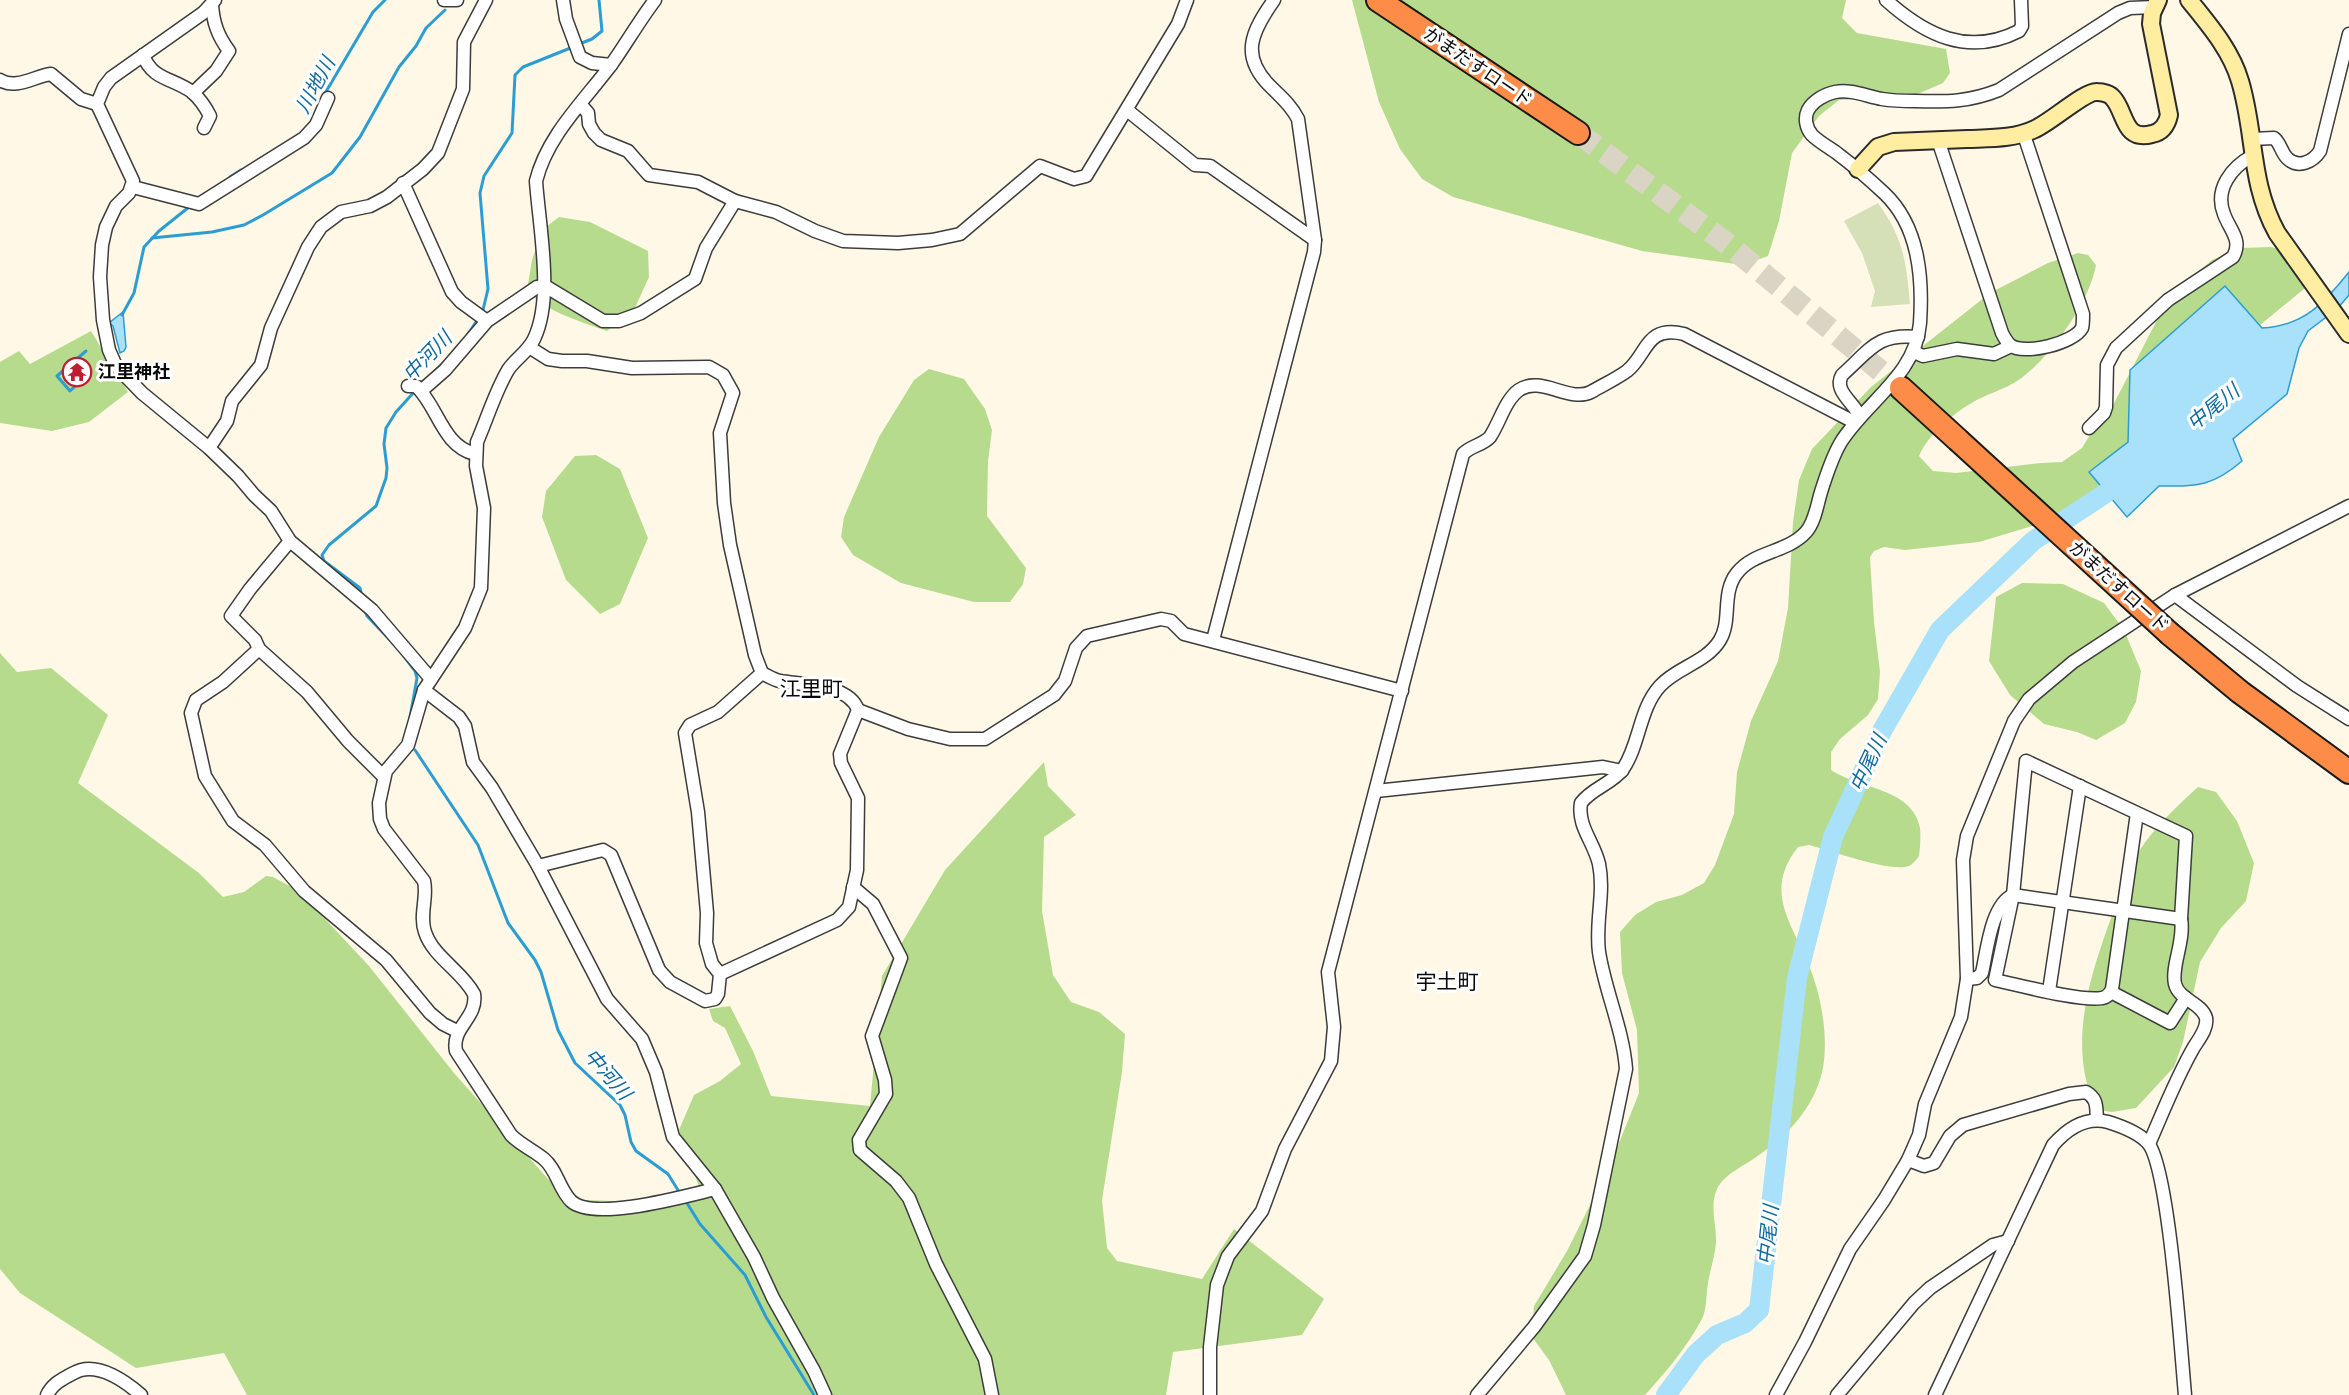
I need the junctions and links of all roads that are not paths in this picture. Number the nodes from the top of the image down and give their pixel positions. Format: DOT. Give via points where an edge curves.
graph roads {
  1 [pos="444,0"];
  2 [pos="457,0"];
  3 [pos="486,0"];
  4 [pos="563,0"];
  5 [pos="655,0"];
  6 [pos="1187,0"];
  7 [pos="1378,0"];
  8 [pos="1886,0"];
  9 [pos="2021,0"];
  10 [pos="2189,0"];
  11 [pos="1270,1"];
  12 [pos="213,2"];
  13 [pos="2156,3"];
  14 [pos="1901,5"];
  15 [pos="2349,34"];
  16 [pos="142,55"];
  17 [pos="611,65"];
  18 [pos="0,80"];
  19 [pos="193,93"];
  20 [pos="328,98"];
  21 [pos="97,104"];
  22 [pos="581,105"];
  23 [pos="1127,110"];
  24 [pos="204,128"];
  25 [pos="1578,133"];
  26 [pos="2024,135"];
  27 [pos="2251,139"];
  28 [pos="1938,140"];
  29 [pos="2252,156"];
  30 [pos="1858,169"];
  31 [pos="403,183"];
  32 [pos="132,188"];
  33 [pos="735,201"];
  34 [pos="1316,240"];
  35 [pos="546,286"];
  36 [pos="483,317"];
  37 [pos="2349,334"];
  38 [pos="1918,337"];
  39 [pos="2011,346"];
  40 [pos="529,347"];
  41 [pos="1914,352"];
  42 [pos="1901,388"];
  43 [pos="1857,419"];
  44 [pos="2089,428"];
  45 [pos="208,448"];
  46 [pos="475,454"];
  47 [pos="2349,506"];
  48 [pos="290,541"];
  49 [pos="2175,595"];
  50 [pos="1213,640"];
  51 [pos="259,649"];
  52 [pos="762,673"];
  53 [pos="431,679"];
  54 [pos="424,690"];
  55 [pos="1402,691"];
  56 [pos="858,710"];
  57 [pos="2349,719"];
  58 [pos="1622,771"];
  59 [pos="2349,772"];
  60 [pos="384,777"];
  61 [pos="2080,786"];
  62 [pos="1376,791"];
  63 [pos="2137,813"];
  64 [pos="538,866"];
  65 [pos="853,888"];
  66 [pos="2013,895"];
  67 [pos="2062,902"];
  68 [pos="2123,911"];
  69 [pos="2181,920"];
  70 [pos="720,974"];
  71 [pos="1967,979"];
  72 [pos="2049,990"];
  73 [pos="2110,992"];
  74 [pos="2186,998"];
  75 [pos="457,1031"];
  76 [pos="2097,1120"];
  77 [pos="2149,1144"];
  78 [pos="1908,1160"];
  79 [pos="715,1189"];
  80 [pos="2008,1241"];
  81 [pos="47,1395"];
  82 [pos="141,1395"];
  83 [pos="825,1395"];
  84 [pos="992,1395"];
  85 [pos="1210,1395"];
  86 [pos="1477,1395"];
  87 [pos="1776,1395"];
  88 [pos="1837,1395"];
  89 [pos="1935,1395"];
  90 [pos="2185,1395"];
  1 -- 2 [label="street"];
  3 -- 31 [label="street" via="464,42 463,89 438,153"];
  4 -- 17 [label="street" via="577,52 585,60"];
  5 -- 17 [label="street"];
  6 -- 23 [label="street" via="1178,24"];
  7 -- 25 [label="highway, がまだすロード"];
  8 -- 14 [label="street"];
  9 -- 14 [label="street" via="2021,29 1986,44 1971,44 1918,26"];
  10 -- 27 [label="street" via="2220,38 2231,59 2240,81"];
  11 -- 34 [label="street" via="1252,36 1253,59 1259,73 1288,102 1298,119"];
  12 -- 16 [label="street"];
  12 -- 19 [label="street" via="216,30 229,51 216,71"];
  13 -- 26 [label="street" via="2151,24 2169,115 2162,129 2148,135 2132,132 2112,96 2097,92 2083,96 2054,119"];
  13 -- 30 [label="street" via="2118,13 1982,97 1962,102 1884,100 1844,91 1821,97 1808,110 1808,127 1813,136"];
  15 -- 27 [label="street" via="2320,151 2314,160 2293,162 2274,138"];
  16 -- 19 [label="street" via="153,72"];
  16 -- 21 [label="street" via="111,78"];
  17 -- 22 [label="street"];
  18 -- 21 [label="street" via="10,84 51,74 81,99"];
  19 -- 24 [label="street" via="210,116"];
  20 -- 32 [label="street" via="316,125 303,138 199,204"];
  21 -- 32 [label="street" via="133,181"];
  22 -- 33 [label="street" via="594,133 628,151 649,175 698,182"];
  22 -- 35 [label="street" via="545,154 536,180"];
  23 -- 33 [label="street" via="1086,176 1074,179 1040,166 960,234 898,243 843,241 776,212"];
  23 -- 34 [label="street" via="1195,165 1210,166"];
  26 -- 28 [label="street"];
  26 -- 39 [label="street" via="2083,314 2082,328 2073,338 2034,350"];
  27 -- 29 [label="street"];
  28 -- 30 [label="street" via="1886,144 1871,153"];
  28 -- 39 [label="street" via="1999,326"];
  29 -- 37 [label="street" via="2264,208 2277,233"];
  29 -- 44 [label="street" via="2231,172 2223,194 2224,214 2236,238 2233,257 2168,300 2116,348 2107,365 2104,413"];
  30 -- 38 [label="street" via="1896,207 1912,234 1920,301"];
  31 -- 36 [label="street" via="452,292"];
  31 -- 45 [label="street" via="379,202 341,212 321,227 271,328 261,365 232,401 227,421"];
  32 -- 45 [label="street" via="116,206 102,245 101,299 109,350 122,374"];
  33 -- 35 [label="street" via="706,248 695,279 641,313 619,321 603,321"];
  34 -- 50 [label="street"];
  35 -- 36 [label="street"];
  35 -- 40 [label="street" via="535,337"];
  36 -- 46 [label="street" via="445,370 416,388 444,430"];
  38 -- 41 [label="street"];
  38 -- 43 [label="street" via="1885,338 1842,375 1840,389 1856,407"];
  39 -- 41 [label="street" via="1994,354 1957,349 1923,356"];
  40 -- 46 [label="street" via="508,369"];
  40 -- 52 [label="street" via="548,359 562,362 587,361 633,368 709,367 723,375 733,393 720,433 724,503"];
  41 -- 43 [label="street" via="1874,404"];
  42 -- 59 [label="highway, がまだすロード, bridge" via="2170,634 2240,692"];
  43 -- 55 [label="street" via="1675,332 1650,340 1627,371 1587,394 1534,385 1518,391 1490,436 1461,458"];
  43 -- 58 [label="street" via="1839,446 1806,532 1751,560 1736,574 1728,592 1720,640 1656,691"];
  45 -- 48 [label="street" via="271,511"];
  46 -- 53 [label="street" via="484,508 481,588 465,628"];
  47 -- 49 [label="street"];
  48 -- 51 [label="street" via="231,616"];
  48 -- 53 [label="street" via="364,604"];
  49 -- 57 [label="street" via="2297,686"];
  49 -- 71 [label="street" via="2064,669 2029,699 2014,721 1966,836 1963,860"];
  50 -- 55 [label="street"];
  50 -- 56 [label="street" via="1184,634 1171,621 1161,619 1087,636 1076,648 1065,681 1054,695 985,739 950,739 918,732"];
  51 -- 60 [label="street" via="307,692"];
  51 -- 75 [label="street" via="192,706 200,762 210,787 233,821 265,845 304,891 386,960 442,1024"];
  52 -- 56 [label="street" via="848,696"];
  52 -- 70 [label="street" via="718,712 690,725 685,733 698,812 706,943 712,964"];
  53 -- 54 [label="street"];
  54 -- 60 [label="street" via="408,745"];
  54 -- 64 [label="street" via="465,726 473,762"];
  55 -- 62 [label="street"];
  56 -- 65 [label="street" via="840,754 858,798"];
  58 -- 62 [label="street" via="1603,767"];
  58 -- 86 [label="street" via="1587,796 1579,813 1598,861 1602,883 1602,972 1625,1050 1626,1069 1594,1225 1580,1264"];
  60 -- 75 [label="street" via="380,819 389,837 424,880 423,920 428,940 474,994 474,1008"];
  61 -- 63 [label="street"];
  61 -- 66 [label="street" via="2026,761"];
  61 -- 67 [label="street"];
  62 -- 85 [label="street" via="1328,972 1334,1027 1331,1061 1285,1149 1262,1211 1228,1256 1217,1285 1210,1347"];
  63 -- 68 [label="street"];
  63 -- 69 [label="street" via="2186,836"];
  64 -- 70 [label="street" via="607,851 659,970 670,982 708,1002 718,994"];
  64 -- 79 [label="street" via="607,999 642,1040 656,1072 674,1137"];
  65 -- 70 [label="street" via="849,907 837,920"];
  65 -- 84 [label="street" via="873,904 901,958 872,1036 886,1094 859,1140 860,1150 896,1181 909,1198 936,1264 985,1359"];
  66 -- 67 [label="street"];
  66 -- 71 [label="street" via="1998,911 1982,973"];
  66 -- 72 [label="street" via="1995,980"];
  67 -- 68 [label="street"];
  67 -- 72 [label="street"];
  68 -- 69 [label="street"];
  68 -- 73 [label="street"];
  69 -- 74 [label="street" via="2175,982"];
  71 -- 78 [label="street" via="1961,1017 1925,1104 1919,1135"];
  72 -- 73 [label="street" via="2102,998"];
  73 -- 74 [label="street" via="2170,1023"];
  74 -- 77 [label="street" via="2202,1011 2206,1022"];
  75 -- 79 [label="street" via="454,1045 459,1057 497,1116 519,1143 544,1158 580,1207 601,1210"];
  76 -- 77 [label="street" via="2122,1127"];
  76 -- 78 [label="street" via="2093,1097 2086,1092 2069,1094 1963,1125 1929,1165"];
  76 -- 80 [label="street" via="2078,1124 2053,1145"];
  77 -- 90 [label="street" via="2166,1209"];
  78 -- 87 [label="street" via="1850,1249"];
  79 -- 83 [label="street"];
  80 -- 88 [label="street" via="1993,1245 1930,1288"];
  80 -- 89 [label="street"];
  81 -- 82 [label="street" via="58,1382 81,1370 117,1377"];
}
